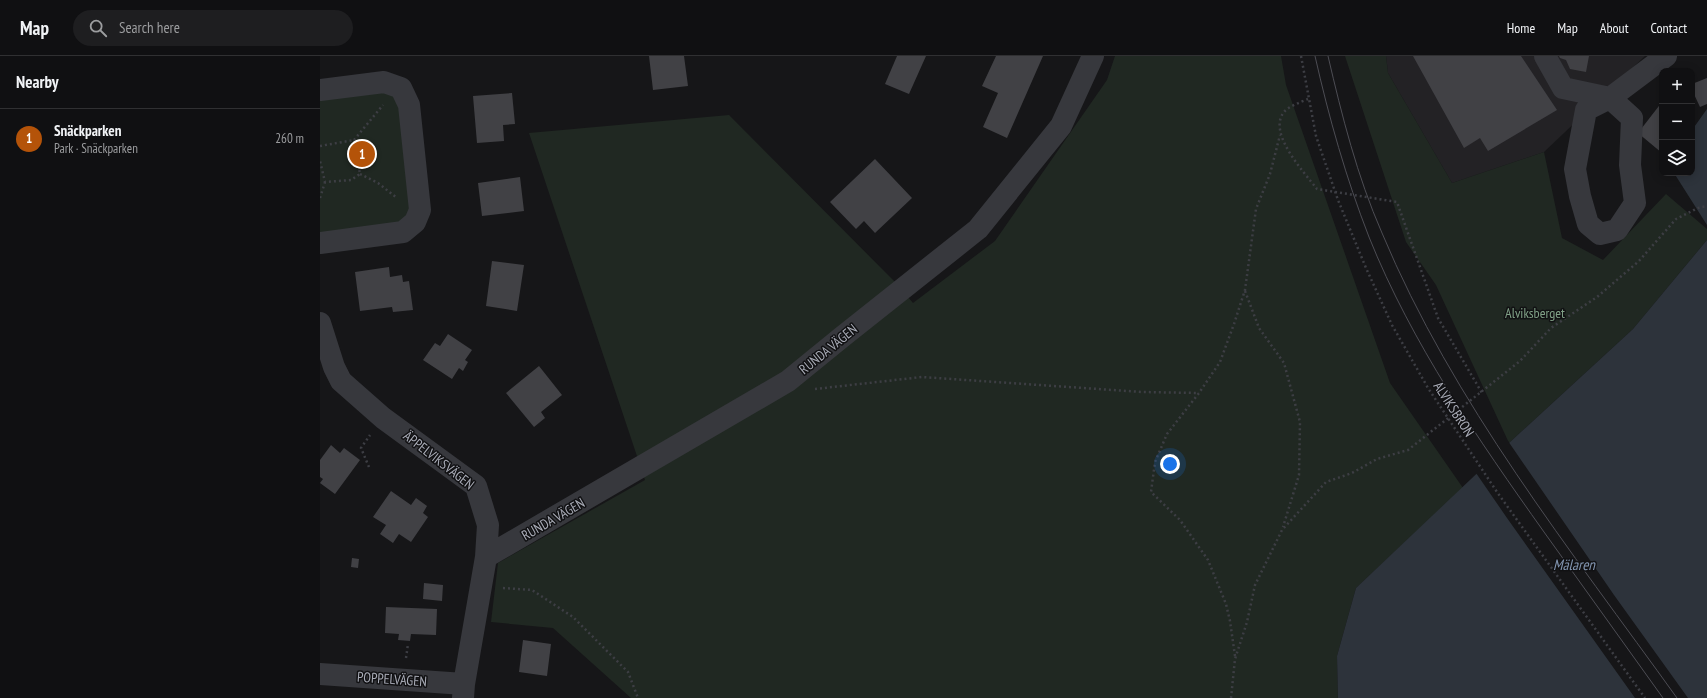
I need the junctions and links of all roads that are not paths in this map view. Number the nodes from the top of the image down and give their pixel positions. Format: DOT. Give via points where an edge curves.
graph roads {
  1 [pos="1093,56"];
  2 [pos="1545,56"];
  3 [pos="1666,56"];
  4 [pos="320,90"];
  5 [pos="1610,98"];
  6 [pos="320,243"];
  7 [pos="320,323"];
  8 [pos="486,558"];
  9 [pos="320,674"];
  10 [pos="463,691"];
  1 -- 8 [label="street, RUNDA VÄGEN" via="1061,126 978,229 788,381"];
  2 -- 5 [label="street" via="1563,88"];
  3 -- 5 [label="street"];
  4 -- 6 [label="street" via="384,82 401,88 409,104 420,210 415,222 403,232"];
  5 -- 5 [label="street" via="1632,118 1630,165 1635,203 1617,230 1600,234 1588,224 1575,169 1586,110"];
  7 -- 8 [label="street, ÄPPELVIKSVÄGEN" via="334,367 342,381 383,418 476,486 488,525"];
  8 -- 10 [label="street, ÄPPELVIKSVÄGEN"];
  9 -- 10 [label="street, POPPELVÄGEN"];
}
